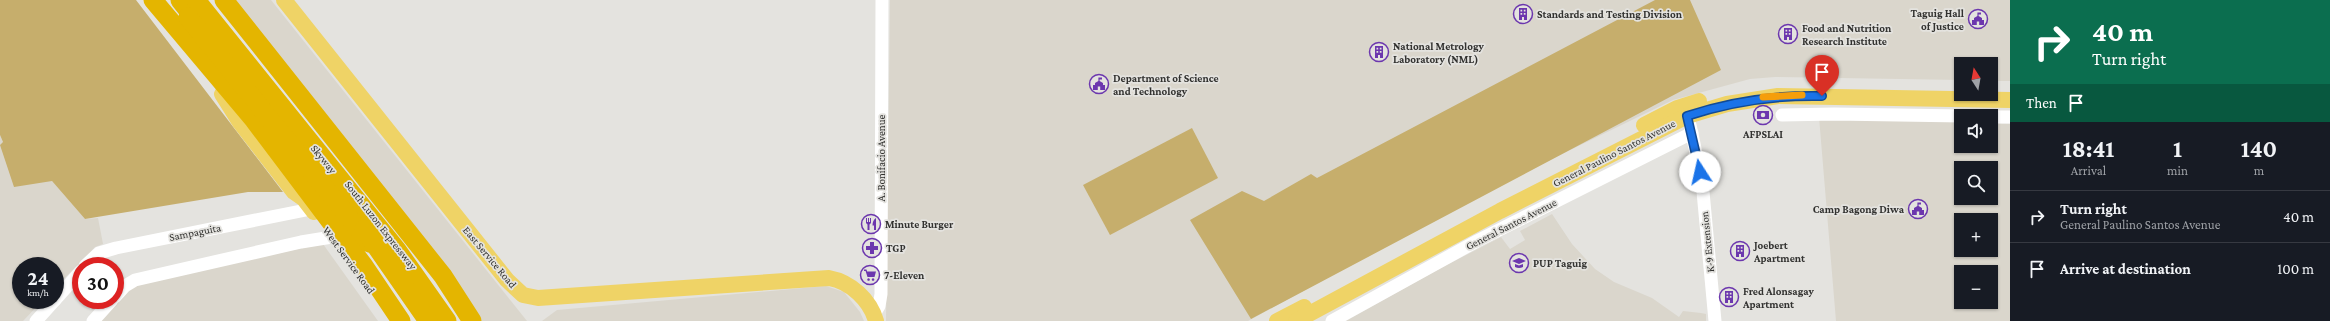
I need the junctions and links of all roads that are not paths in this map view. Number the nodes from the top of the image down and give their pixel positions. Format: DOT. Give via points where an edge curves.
graph roads {
  1 [pos="152,0"];
  2 [pos="175,0"];
  3 [pos="180,0"];
  4 [pos="196,0"];
  5 [pos="202,0"];
  6 [pos="224,0"];
  7 [pos="284,0"];
  8 [pos="882,0"];
  9 [pos="1954,89"];
  10 [pos="1998,89"];
  11 [pos="2010,90"];
  12 [pos="2010,100"];
  13 [pos="1687,116"];
  14 [pos="1782,116"];
  15 [pos="1954,116"];
  16 [pos="1998,117"];
  17 [pos="2010,117"];
  18 [pos="1692,133"];
  19 [pos="1578,170"];
  20 [pos="1587,186"];
  21 [pos="308,204"];
  22 [pos="332,237"];
  23 [pos="94,257"];
  24 [pos="72,281"];
  25 [pos="124,287"];
  26 [pos="64,290"];
  27 [pos="47,309"];
  28 [pos="104,309"];
  29 [pos="875,318"];
  30 [pos="36,321"];
  31 [pos="93,321"];
  32 [pos="393,321"];
  33 [pos="401,321"];
  34 [pos="422,321"];
  35 [pos="428,321"];
  36 [pos="447,321"];
  37 [pos="452,321"];
  38 [pos="472,321"];
  39 [pos="1277,321"];
  40 [pos="1296,321"];
  41 [pos="1332,321"];
  42 [pos="1715,321"];
  1 -- 21 [label="main road, West Service Road" via="234,110 239,121 294,192"];
  1 -- 33 [label="highway" via="254,120 364,266"];
  2 -- 34 [label="highway, South Luzon Expressway" via="358,229"];
  3 -- 35 [label="highway, Skyway" via="361,226"];
  4 -- 36 [label="highway, Skyway" via="397,250"];
  5 -- 37 [label="highway, South Luzon Expressway" via="400,248"];
  6 -- 38 [label="highway" via="443,276"];
  7 -- 29 [label="main road, East Service Road" via="508,280 523,295 538,298 829,278 849,286 862,297"];
  8 -- 29 [label="street, A. Bonifacio Avenue" via="880,294"];
  9 -- 39 [label="main road, General Paulino Santos Avenue" via="1777,86 1723,95 1677,108 1451,225"];
  10 -- 11 [label="main road"];
  12 -- 13 [label="main road, General Paulino Santos Avenue" via="1778,96 1728,104"];
  13 -- 18 [label="street, K-9 Extension"];
  13 -- 19 [label="main road, General Paulino Santos Avenue"];
  14 -- 15 [label="street"];
  16 -- 17 [label="street"];
  18 -- 20 [label="street, General Santos Avenue"];
  18 -- 42 [label="street, K-9 Extension" via="1702,181"];
  19 -- 20 [label="street"];
  19 -- 40 [label="main road, General Paulino Santos Avenue"];
  20 -- 41 [label="street, General Santos Avenue" via="1477,241"];
  21 -- 22 [label="main road, West Service Road"];
  21 -- 23 [label="street, Sampaguita" via="99,252"];
  22 -- 25 [label="street" via="136,280"];
  22 -- 32 [label="main road, West Service Road"];
  24 -- 26 [label="street"];
  27 -- 30 [label="street"];
  28 -- 31 [label="street"];
}
